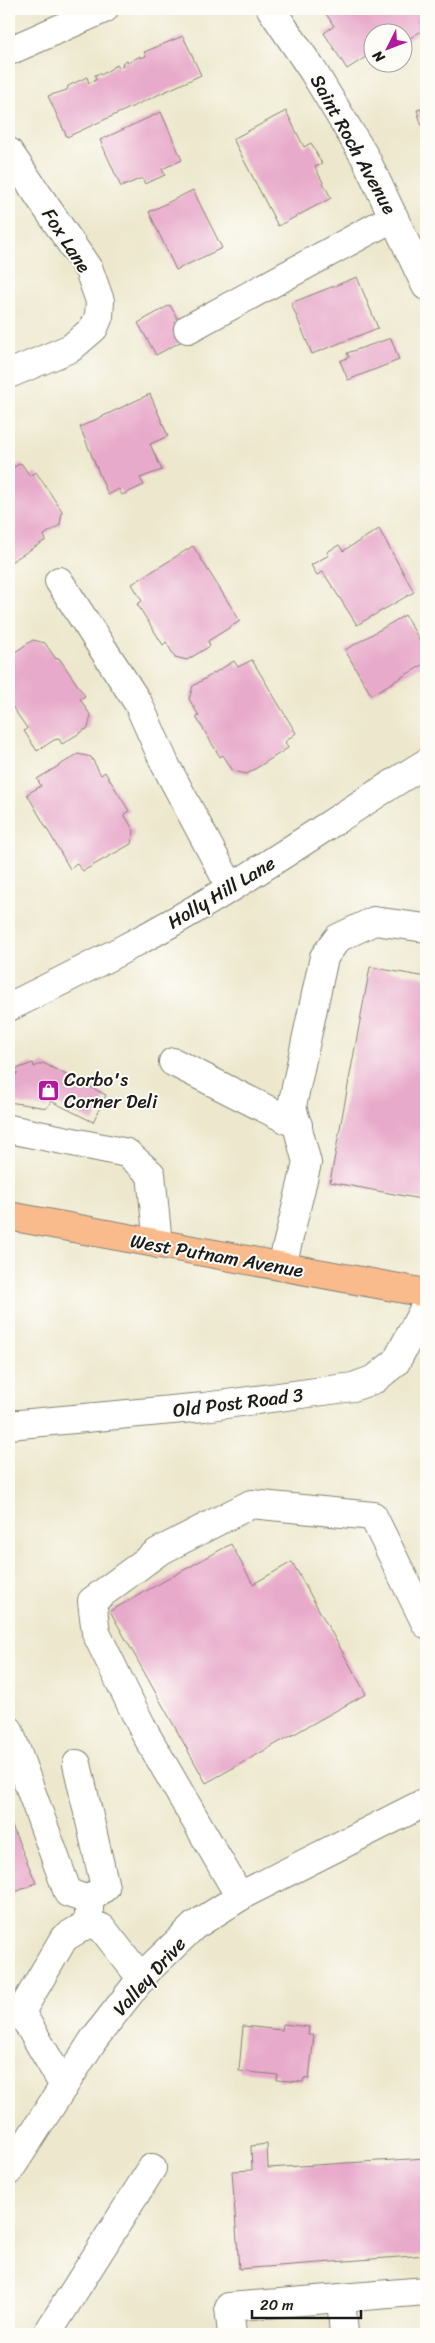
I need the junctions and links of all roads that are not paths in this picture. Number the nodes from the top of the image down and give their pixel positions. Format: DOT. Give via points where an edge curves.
graph roads {
  1 [pos="104,9"];
  2 [pos="271,9"];
  3 [pos="9,51"];
  4 [pos="9,152"];
  5 [pos="394,217"];
  6 [pos="426,286"];
  7 [pos="188,328"];
  8 [pos="9,374"];
  9 [pos="59,581"];
  10 [pos="426,763"];
  11 [pos="231,888"];
  12 [pos="426,928"];
  13 [pos="9,1007"];
  14 [pos="173,1062"];
  15 [pos="298,1124"];
  16 [pos="9,1129"];
  17 [pos="9,1216"];
  18 [pos="158,1244"];
  19 [pos="282,1266"];
  20 [pos="426,1293"];
  21 [pos="426,1305"];
  22 [pos="9,1425"];
  23 [pos="426,1624"];
  24 [pos="9,1730"];
  25 [pos="77,1764"];
  26 [pos="426,1802"];
  27 [pos="240,1897"];
  28 [pos="89,1911"];
  29 [pos="142,1979"];
  30 [pos="64,2086"];
  31 [pos="152,2168"];
  32 [pos="9,2171"];
  33 [pos="426,2291"];
  34 [pos="341,2298"];
  35 [pos="47,2334"];
  36 [pos="232,2334"];
  37 [pos="344,2334"];
  1 -- 3 [label="street"];
  2 -- 5 [label="street, Saint Roch Avenue" via="365,158"];
  4 -- 8 [label="street, Fox Lane" via="90,270 100,301 94,328 71,348"];
  5 -- 6 [label="street, Saint Roch Avenue"];
  5 -- 7 [label="street"];
  9 -- 11 [label="street" via="138,703 165,764"];
  10 -- 11 [label="street, Holly Hill Lane"];
  11 -- 13 [label="street, Holly Hill Lane" via="123,950"];
  12 -- 15 [label="street" via="374,921 338,938 324,957 292,1106"];
  14 -- 15 [label="street"];
  15 -- 19 [label="street" via="307,1163"];
  16 -- 18 [label="street" via="127,1153 151,1174"];
  17 -- 18 [label="main road, West Putnam Avenue"];
  18 -- 19 [label="main road, West Putnam Avenue"];
  19 -- 20 [label="main road, West Putnam Avenue"];
  21 -- 22 [label="street, Old Post Road 3" via="396,1362 375,1379 353,1388 204,1407"];
  23 -- 27 [label="street" via="373,1516 251,1504 158,1552 92,1601 96,1633 145,1733"];
  24 -- 28 [label="street" via="68,1893"];
  25 -- 28 [label="street" via="105,1887"];
  26 -- 27 [label="street, Valley Drive"];
  27 -- 29 [label="street, Valley Drive" via="194,1926"];
  28 -- 29 [label="street"];
  28 -- 30 [label="street" via="64,1938 21,2012"];
  29 -- 30 [label="street, Valley Drive" via="94,2039"];
  30 -- 32 [label="street, Valley Drive"];
  31 -- 35 [label="street"];
  33 -- 34 [label="street"];
  34 -- 36 [label="street" via="229,2307"];
  34 -- 37 [label="street"];
}
